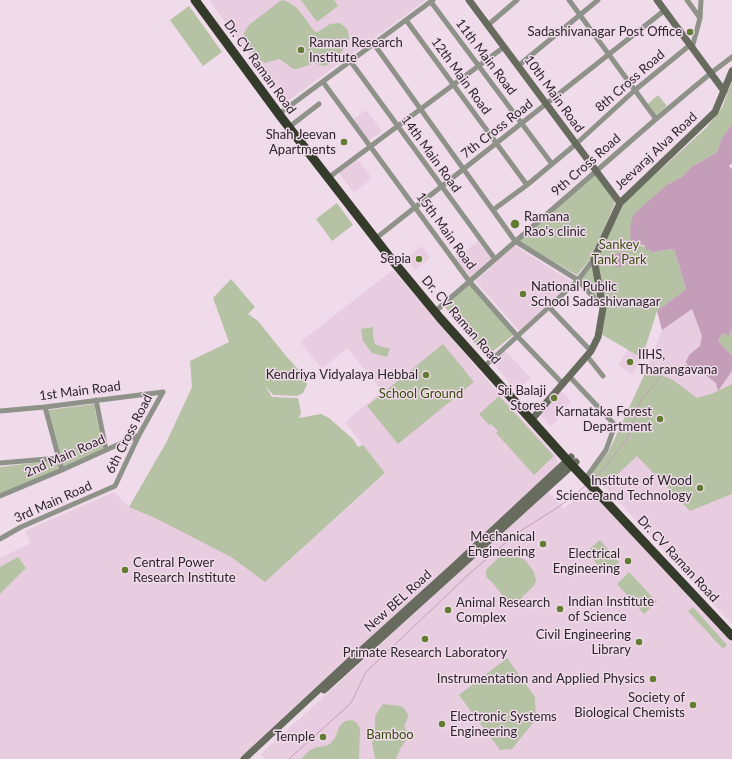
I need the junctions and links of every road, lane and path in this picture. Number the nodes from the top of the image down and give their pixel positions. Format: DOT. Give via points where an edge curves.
graph roads {
  1 [pos="195,0"];
  2 [pos="203,0"];
  3 [pos="469,0"];
  4 [pos="517,0"];
  5 [pos="569,0"];
  6 [pos="598,0"];
  7 [pos="657,0"];
  8 [pos="687,0"];
  9 [pos="701,0"];
  10 [pos="432,1"];
  11 [pos="665,10"];
  12 [pos="580,15"];
  13 [pos="700,18"];
  14 [pos="406,20"];
  15 [pos="488,25"];
  16 [pos="374,44"];
  17 [pos="691,46"];
  18 [pos="504,47"];
  19 [pos="609,56"];
  20 [pos="732,57"];
  21 [pos="351,62"];
  22 [pos="479,65"];
  23 [pos="518,66"];
  24 [pos="732,71"];
  25 [pos="711,73"];
  26 [pos="323,82"];
  27 [pos="453,84"];
  28 [pos="635,90"];
  29 [pos="724,91"];
  30 [pos="320,104"];
  31 [pos="546,105"];
  32 [pos="420,108"];
  33 [pos="283,111"];
  34 [pos="656,119"];
  35 [pos="293,124"];
  36 [pos="522,124"];
  37 [pos="397,126"];
  38 [pos="497,144"];
  39 [pos="576,144"];
  40 [pos="370,146"];
  41 [pos="552,164"];
  42 [pos="464,170"];
  43 [pos="596,172"];
  44 [pos="332,175"];
  45 [pos="527,185"];
  46 [pos="442,187"];
  47 [pos="620,202"];
  48 [pos="415,208"];
  49 [pos="493,210"];
  50 [pos="380,235"];
  51 [pos="515,241"];
  52 [pos="495,259"];
  53 [pos="594,259"];
  54 [pos="578,280"];
  55 [pos="469,281"];
  56 [pos="549,307"];
  57 [pos="439,308"];
  58 [pos="603,308"];
  59 [pos="518,337"];
  60 [pos="589,353"];
  61 [pos="486,365"];
  62 [pos="602,376"];
  63 [pos="570,377"];
  64 [pos="563,384"];
  65 [pos="163,392"];
  66 [pos="96,400"];
  67 [pos="45,407"];
  68 [pos="0,411"];
  69 [pos="535,415"];
  70 [pos="139,435"];
  71 [pos="106,450"];
  72 [pos="58,458"];
  73 [pos="572,461"];
  74 [pos="0,463"];
  75 [pos="62,470"];
  76 [pos="590,480"];
  77 [pos="115,486"];
  78 [pos="0,496"];
  79 [pos="0,539"];
  80 [pos="732,630"];
  81 [pos="732,636"];
  82 [pos="244,759"];
  83 [pos="250,759"];
  1 -- 73 [label="highway, Dr. CV Raman Road" via="281,117 405,275 479,363"];
  2 -- 33 [label="highway, Dr. CV Raman Road"];
  3 -- 15 [label="main road, 10th Main Road"];
  4 -- 15 [label="street"];
  5 -- 12 [label="street"];
  6 -- 12 [label="street"];
  7 -- 11 [label="main road"];
  8 -- 13 [label="street"];
  9 -- 13 [label="street"];
  10 -- 14 [label="street"];
  10 -- 22 [label="street, 11th Main Road"];
  11 -- 17 [label="main road"];
  11 -- 19 [label="street, 7th Cross Road"];
  12 -- 19 [label="street"];
  12 -- 23 [label="street"];
  13 -- 17 [label="street"];
  14 -- 16 [label="street"];
  14 -- 27 [label="street, 12th Main Road"];
  15 -- 18 [label="main road, 10th Main Road"];
  16 -- 21 [label="street"];
  16 -- 32 [label="street"];
  17 -- 25 [label="main road"];
  17 -- 28 [label="street, 8th Cross Road"];
  18 -- 22 [label="street"];
  18 -- 23 [label="main road, 10th Main Road"];
  19 -- 28 [label="street"];
  19 -- 31 [label="street, 7th Cross Road"];
  20 -- 25 [label="street, 9th Cross Road"];
  21 -- 26 [label="street"];
  21 -- 37 [label="street, 14th Main Road"];
  22 -- 27 [label="street"];
  22 -- 36 [label="street, 11th Main Road"];
  23 -- 31 [label="main road, 10th Main Road"];
  24 -- 29 [label="main road, Jeevaraj Alva Road"];
  25 -- 29 [label="main road"];
  25 -- 34 [label="street, 9th Cross Road"];
  26 -- 33 [label="street"];
  26 -- 40 [label="street, 15th Main Road"];
  27 -- 32 [label="street"];
  27 -- 38 [label="street, 12th Main Road"];
  28 -- 34 [label="street"];
  28 -- 39 [label="street, 8th Cross Road"];
  29 -- 47 [label="main road, Jeevaraj Alva Road" via="715,112"];
  30 -- 35 [label="street"];
  31 -- 36 [label="street, 7th Cross Road"];
  31 -- 39 [label="main road, 10th Main Road"];
  32 -- 37 [label="street"];
  32 -- 42 [label="street"];
  33 -- 35 [label="highway, Dr. CV Raman Road"];
  34 -- 43 [label="street, 9th Cross Road"];
  35 -- 44 [label="highway, Dr. CV Raman Road"];
  36 -- 38 [label="street, 7th Cross Road"];
  36 -- 41 [label="street, 11th Main Road"];
  37 -- 40 [label="street"];
  37 -- 46 [label="street, 14th Main Road"];
  38 -- 42 [label="street, 7th Cross Road"];
  38 -- 45 [label="street, 12th Main Road"];
  39 -- 41 [label="street, 8th Cross Road"];
  39 -- 43 [label="main road, 10th Main Road"];
  40 -- 44 [label="street"];
  40 -- 48 [label="street, 15th Main Road"];
  41 -- 45 [label="street, 8th Cross Road"];
  42 -- 46 [label="street, 7th Cross Road"];
  42 -- 49 [label="street"];
  43 -- 47 [label="main road, 10th Main Road"];
  43 -- 51 [label="street, 9th Cross Road"];
  44 -- 50 [label="highway, Dr. CV Raman Road"];
  45 -- 49 [label="street, 8th Cross Road"];
  46 -- 48 [label="street, 7th Cross Road"];
  46 -- 52 [label="street, 14th Main Road"];
  47 -- 53 [label="main road, Jeevaraj Alva Road"];
  48 -- 50 [label="street, 7th Cross Road"];
  48 -- 55 [label="street, 15th Main Road"];
  49 -- 51 [label="street"];
  50 -- 57 [label="highway, Dr. CV Raman Road"];
  51 -- 52 [label="street, 9th Cross Road"];
  51 -- 54 [label="street"];
  52 -- 55 [label="street, 9th Cross Road"];
  53 -- 54 [label="street"];
  53 -- 58 [label="main road"];
  54 -- 56 [label="street"];
  54 -- 58 [label="street"];
  55 -- 57 [label="street, 9th Cross Road"];
  55 -- 59 [label="street, 15th Main Road"];
  56 -- 59 [label="street"];
  56 -- 60 [label="street"];
  57 -- 61 [label="highway, Dr. CV Raman Road"];
  58 -- 60 [label="main road" via="598,337"];
  59 -- 61 [label="street"];
  59 -- 64 [label="street, 15th Main Road"];
  60 -- 62 [label="street"];
  60 -- 63 [label="main road"];
  61 -- 69 [label="highway, Dr. CV Raman Road"];
  63 -- 64 [label="main road"];
  63 -- 76 [label="street" via="615,425 606,450"];
  64 -- 69 [label="main road"];
  65 -- 66 [label="street, 1st Main Road"];
  65 -- 70 [label="street, 6th Cross Road"];
  66 -- 67 [label="street, 1st Main Road"];
  66 -- 71 [label="street"];
  67 -- 68 [label="street, 1st Main Road"];
  67 -- 72 [label="street"];
  69 -- 73 [label="highway, Dr. CV Raman Road"];
  70 -- 71 [label="street, 2nd Main Road"];
  70 -- 77 [label="street, 6th Cross Road"];
  71 -- 75 [label="street, 2nd Main Road"];
  72 -- 74 [label="street"];
  72 -- 75 [label="street"];
  73 -- 76 [label="highway, Dr. CV Raman Road"];
  73 -- 82 [label="main road, New BEL Road"];
  73 -- 83 [label="main road, New BEL Road"];
  75 -- 78 [label="street, 2nd Main Road"];
  76 -- 80 [label="highway, Dr. CV Raman Road"];
  76 -- 81 [label="highway, Dr. CV Raman Road"];
  77 -- 79 [label="street, 3rd Main Road"];
}
